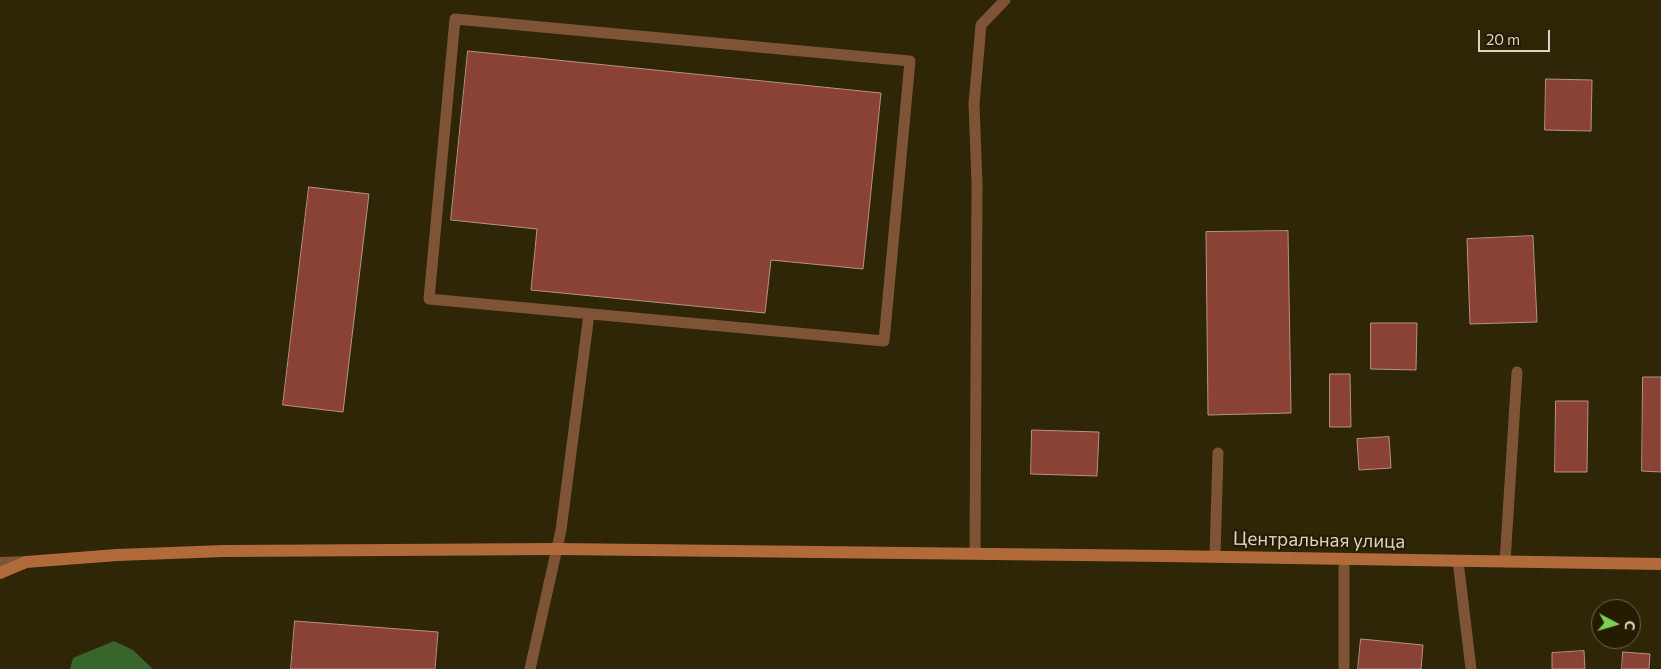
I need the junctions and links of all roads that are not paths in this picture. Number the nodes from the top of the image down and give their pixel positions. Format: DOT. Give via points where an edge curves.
graph roads {
  1 [pos="1005,0"];
  2 [pos="589,314"];
  3 [pos="1517,372"];
  4 [pos="1218,453"];
  5 [pos="557,549"];
  6 [pos="975,554"];
  7 [pos="1215,556"];
  8 [pos="1344,559"];
  9 [pos="1458,561"];
  10 [pos="26,562"];
  11 [pos="1505,562"];
  12 [pos="0,563"];
  13 [pos="1661,564"];
  14 [pos="0,573"];
  15 [pos="530,669"];
  16 [pos="1344,669"];
  17 [pos="1471,669"];
  1 -- 6 [label="lane" via="981,25 974,104 977,184"];
  2 -- 2 [label="lane" via="884,341 910,61 455,19 429,299"];
  2 -- 5 [label="lane"];
  3 -- 11 [label="lane"];
  4 -- 7 [label="lane"];
  5 -- 6 [label="main road, Центральная улица"];
  5 -- 10 [label="main road, Центральная улица" via="224,551"];
  5 -- 15 [label="lane"];
  6 -- 7 [label="main road, Центральная улица"];
  7 -- 8 [label="main road, Центральная улица"];
  8 -- 9 [label="main road, Центральная улица"];
  8 -- 16 [label="lane"];
  9 -- 11 [label="main road, Центральная улица"];
  9 -- 17 [label="lane"];
  10 -- 12 [label="street"];
  10 -- 14 [label="main road, Центральная улица"];
  11 -- 13 [label="main road, Центральная улица"];
}
